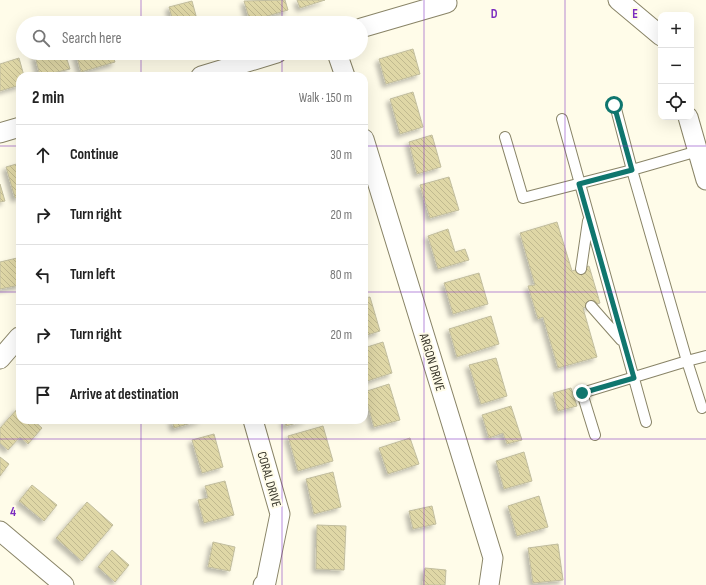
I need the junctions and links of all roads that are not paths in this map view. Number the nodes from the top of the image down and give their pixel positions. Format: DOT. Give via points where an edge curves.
graph roads {
  1 [pos="618,0"];
  2 [pos="447,4"];
  3 [pos="368,26"];
  4 [pos="658,33"];
  5 [pos="254,60"];
  6 [pos="340,60"];
  7 [pos="214,72"];
  8 [pos="344,72"];
  9 [pos="614,105"];
  10 [pos="562,119"];
  11 [pos="689,120"];
  12 [pos="16,128"];
  13 [pos="0,133"];
  14 [pos="505,138"];
  15 [pos="698,151"];
  16 [pos="368,152"];
  17 [pos="632,170"];
  18 [pos="706,180"];
  19 [pos="579,184"];
  20 [pos="588,217"];
  21 [pos="580,269"];
  22 [pos="591,306"];
  23 [pos="16,339"];
  24 [pos="623,343"];
  25 [pos="706,356"];
  26 [pos="0,358"];
  27 [pos="687,362"];
  28 [pos="634,378"];
  29 [pos="702,408"];
  30 [pos="646,422"];
  31 [pos="254,424"];
  32 [pos="595,434"];
  33 [pos="0,531"];
  34 [pos="64,585"];
  35 [pos="263,585"];
  36 [pos="489,585"];
  1 -- 4 [label="street"];
  2 -- 3 [label="street"];
  5 -- 7 [label="street"];
  6 -- 8 [label="street"];
  9 -- 17 [label="lane"];
  10 -- 19 [label="lane"];
  11 -- 15 [label="street"];
  12 -- 13 [label="street"];
  14 -- 19 [label="lane" via="522,198"];
  15 -- 17 [label="lane"];
  15 -- 18 [label="street"];
  16 -- 36 [label="street, ARGON DRIVE" via="494,558"];
  17 -- 19 [label="lane"];
  17 -- 27 [label="lane"];
  19 -- 20 [label="lane"];
  20 -- 21 [label="lane"];
  20 -- 24 [label="lane"];
  22 -- 24 [label="lane"];
  23 -- 26 [label="street"];
  24 -- 28 [label="lane"];
  25 -- 27 [label="lane"];
  27 -- 28 [label="lane"];
  27 -- 29 [label="lane"];
  28 -- 30 [label="lane"];
  28 -- 32 [label="lane" via="582,393"];
  31 -- 35 [label="street, CORAL DRIVE" via="280,514 266,582"];
  33 -- 34 [label="street"];
}
